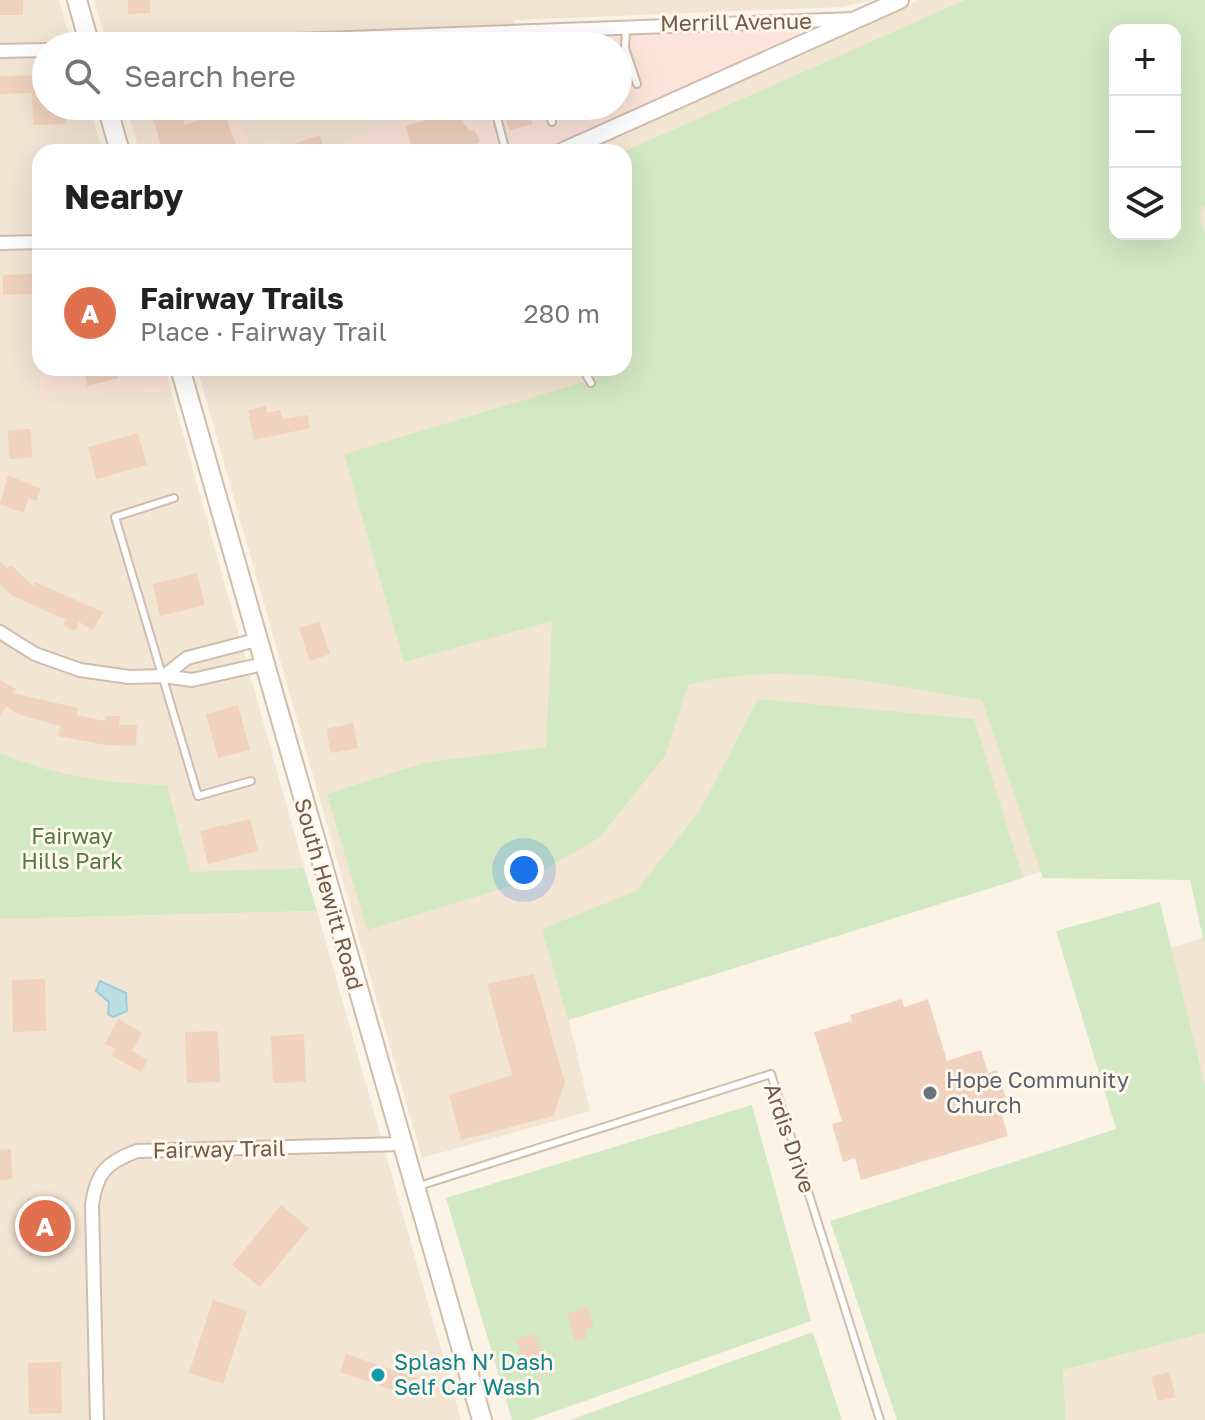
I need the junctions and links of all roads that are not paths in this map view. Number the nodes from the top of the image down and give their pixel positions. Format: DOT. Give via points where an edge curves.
graph roads {
  1 [pos="77,0"];
  2 [pos="900,0"];
  3 [pos="857,19"];
  4 [pos="626,25"];
  5 [pos="528,29"];
  6 [pos="86,32"];
  7 [pos="459,32"];
  8 [pos="529,32"];
  9 [pos="626,32"];
  10 [pos="32,50"];
  11 [pos="0,51"];
  12 [pos="632,69"];
  13 [pos="637,84"];
  14 [pos="111,120"];
  15 [pos="498,120"];
  16 [pos="118,144"];
  17 [pos="504,144"];
  18 [pos="579,144"];
  19 [pos="32,242"];
  20 [pos="0,243"];
  21 [pos="182,376"];
  22 [pos="587,376"];
  23 [pos="591,383"];
  24 [pos="174,498"];
  25 [pos="0,632"];
  26 [pos="256,640"];
  27 [pos="263,664"];
  28 [pos="164,676"];
  29 [pos="251,781"];
  30 [pos="401,1144"];
  31 [pos="413,1188"];
  32 [pos="97,1420"];
  33 [pos="482,1420"];
  34 [pos="880,1420"];
  1 -- 6 [label="main road"];
  2 -- 3 [label="street"];
  3 -- 4 [label="street, Merrill Avenue"];
  3 -- 18 [label="street"];
  4 -- 5 [label="street, Merrill Avenue"];
  4 -- 9 [label="lane"];
  5 -- 7 [label="street, Merrill Avenue"];
  5 -- 8 [label="lane"];
  10 -- 11 [label="street"];
  12 -- 13 [label="lane"];
  14 -- 16 [label="main road"];
  15 -- 17 [label="lane"];
  19 -- 20 [label="street"];
  21 -- 26 [label="main road, South Hewitt Road"];
  22 -- 23 [label="lane"];
  24 -- 28 [label="lane" via="115,517"];
  25 -- 28 [label="street" via="35,654 80,670"];
  26 -- 27 [label="main road, South Hewitt Road"];
  26 -- 28 [label="street" via="187,658"];
  27 -- 28 [label="street" via="192,680"];
  27 -- 30 [label="main road, South Hewitt Road"];
  28 -- 29 [label="lane" via="198,796"];
  30 -- 31 [label="main road, South Hewitt Road"];
  30 -- 32 [label="street, Fairway Trail" via="137,1151 104,1166 94,1184 92,1205"];
  31 -- 33 [label="main road, South Hewitt Road"];
  31 -- 34 [label="lane, Ardis Drive" via="771,1074"];
}
